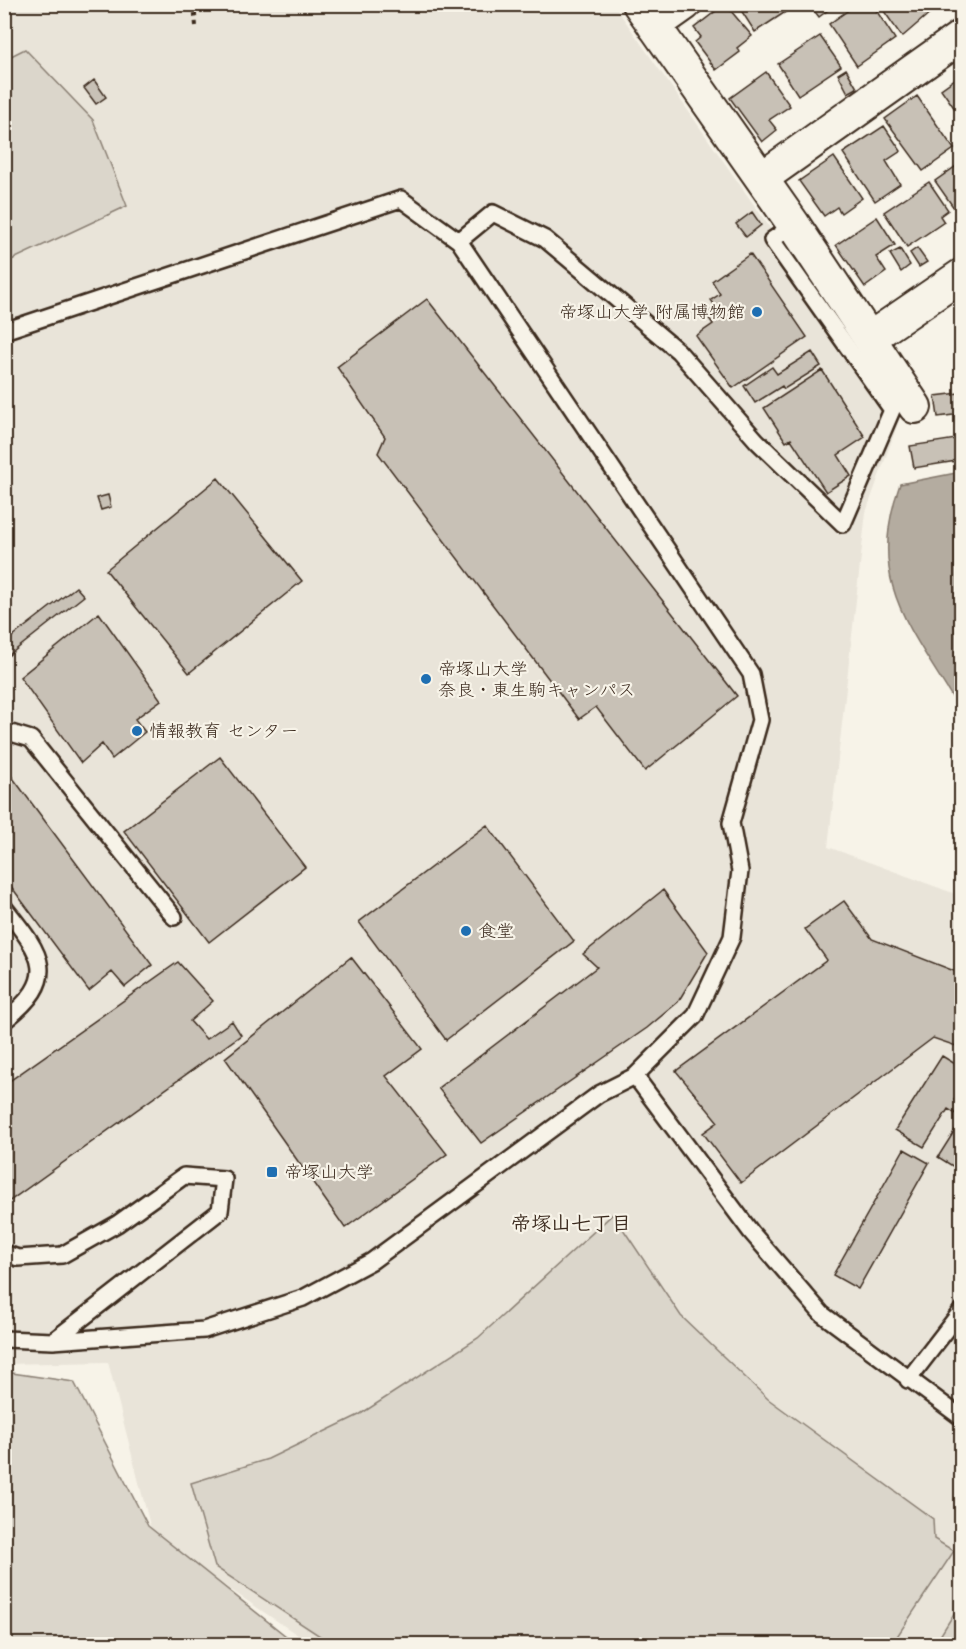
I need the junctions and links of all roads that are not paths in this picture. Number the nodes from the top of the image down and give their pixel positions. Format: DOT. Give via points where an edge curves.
graph roads {
  1 [pos="685,4"];
  2 [pos="647,15"];
  3 [pos="962,36"];
  4 [pos="762,178"];
  5 [pos="794,225"];
  6 [pos="459,241"];
  7 [pos="962,274"];
  8 [pos="4,331"];
  9 [pos="870,338"];
  10 [pos="915,407"];
  11 [pos="4,735"];
  12 [pos="4,907"];
  13 [pos="174,917"];
  14 [pos="4,1021"];
  15 [pos="635,1076"];
  16 [pos="4,1253"];
  17 [pos="962,1310"];
  18 [pos="4,1339"];
  19 [pos="53,1341"];
  20 [pos="908,1380"];
  21 [pos="962,1418"];
  1 -- 2 [label="street"];
  2 -- 4 [label="street"];
  3 -- 4 [label="street"];
  4 -- 5 [label="street"];
  5 -- 6 [label="lane" via="772,240 892,410 843,524 757,441 678,351 545,239 493,213"];
  5 -- 9 [label="street"];
  6 -- 8 [label="lane" via="401,199"];
  6 -- 15 [label="lane" via="751,674 760,720 731,823 740,871 732,937 695,1016"];
  7 -- 9 [label="street"];
  9 -- 10 [label="street"];
  11 -- 13 [label="lane" via="8,732 31,739"];
  12 -- 14 [label="lane" via="27,936 41,964 36,991"];
  15 -- 19 [label="lane" via="599,1094 372,1261 303,1298 204,1330"];
  15 -- 20 [label="lane" via="751,1232 822,1314"];
  16 -- 19 [label="lane" via="18,1258 62,1255 117,1224 184,1176 224,1179 220,1211"];
  17 -- 20 [label="lane"];
  18 -- 19 [label="lane"];
  20 -- 21 [label="lane"];
}
